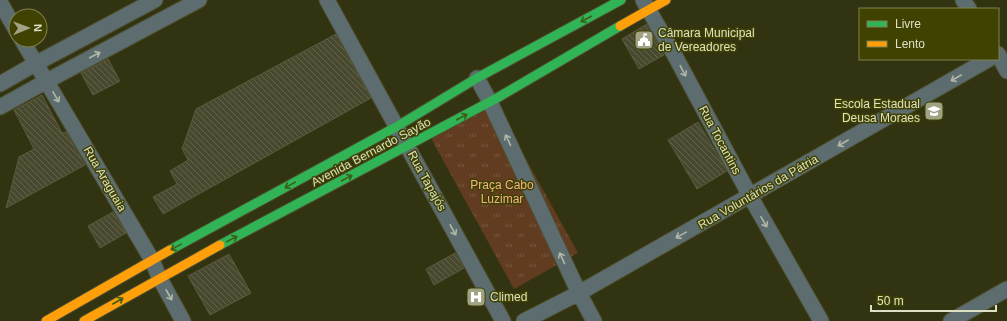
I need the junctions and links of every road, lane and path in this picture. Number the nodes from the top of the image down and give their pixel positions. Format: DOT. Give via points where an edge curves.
graph roads {
  1 [pos="155,0"];
  2 [pos="199,0"];
  3 [pos="327,0"];
  4 [pos="621,0"];
  5 [pos="666,0"];
  6 [pos="0,2"];
  7 [pos="646,5"];
  8 [pos="8,16"];
  9 [pos="26,48"];
  10 [pos="999,56"];
  11 [pos="988,60"];
  12 [pos="35,64"];
  13 [pos="1007,71"];
  14 [pos="477,78"];
  15 [pos="46,81"];
  16 [pos="0,84"];
  17 [pos="490,102"];
  18 [pos="0,107"];
  19 [pos="396,127"];
  20 [pos="408,146"];
  21 [pos="750,196"];
  22 [pos="152,260"];
  23 [pos="159,278"];
  24 [pos="1007,289"];
  25 [pos="579,293"];
  26 [pos="46,321"];
  27 [pos="84,321"];
  28 [pos="183,321"];
  29 [pos="503,321"];
  30 [pos="524,321"];
  31 [pos="594,321"];
  32 [pos="821,321"];
  33 [pos="951,321"];
  1 -- 12 [label="street"];
  15 -- 2 [label="street, one-way"];
  3 -- 19 [label="street, Rua Tapajós"];
  4 -- 14 [label="main road, Avenida Bernardo Sayão, one-way"];
  5 -- 7 [label="main road, Avenida Bernardo Sayão"];
  6 -- 8 [label="street"];
  7 -- 17 [label="main road, Avenida Bernardo Sayão"];
  7 -- 21 [label="street, Rua Tocantins, one-way"];
  9 -- 12 [label="street, Rua Araguaia"];
  10 -- 13 [label="street"];
  11 -- 21 [label="street, Rua Voluntários da Pátria, one-way"];
  12 -- 15 [label="street, Rua Araguaia"];
  12 -- 16 [label="street"];
  14 -- 17 [label="street"];
  14 -- 19 [label="main road, Avenida Bernardo Sayão"];
  15 -- 18 [label="street"];
  15 -- 22 [label="street, Rua Araguaia, one-way"];
  20 -- 17 [label="main road, Avenida Bernardo Sayão, one-way"];
  25 -- 17 [label="street, one-way"];
  19 -- 20 [label="street, Rua Tapajós"];
  19 -- 22 [label="main road, Avenida Bernardo Sayão, one-way"];
  23 -- 20 [label="main road, Avenida Bernardo Sayão, one-way"];
  20 -- 29 [label="street, Rua Tapajós, one-way"];
  21 -- 25 [label="street, Rua Voluntários da Pátria, one-way"];
  21 -- 32 [label="street, Rua Tocantins, one-way"];
  22 -- 23 [label="street, Rua Araguaia"];
  22 -- 26 [label="main road, Avenida Bernardo Sayão"];
  27 -- 23 [label="main road, Avenida Bernardo Sayão, one-way"];
  23 -- 28 [label="street, Rua Araguaia, one-way"];
  24 -- 33 [label="street"];
  25 -- 30 [label="street, Rua Voluntários da Pátria"];
  25 -- 31 [label="street"];
}
